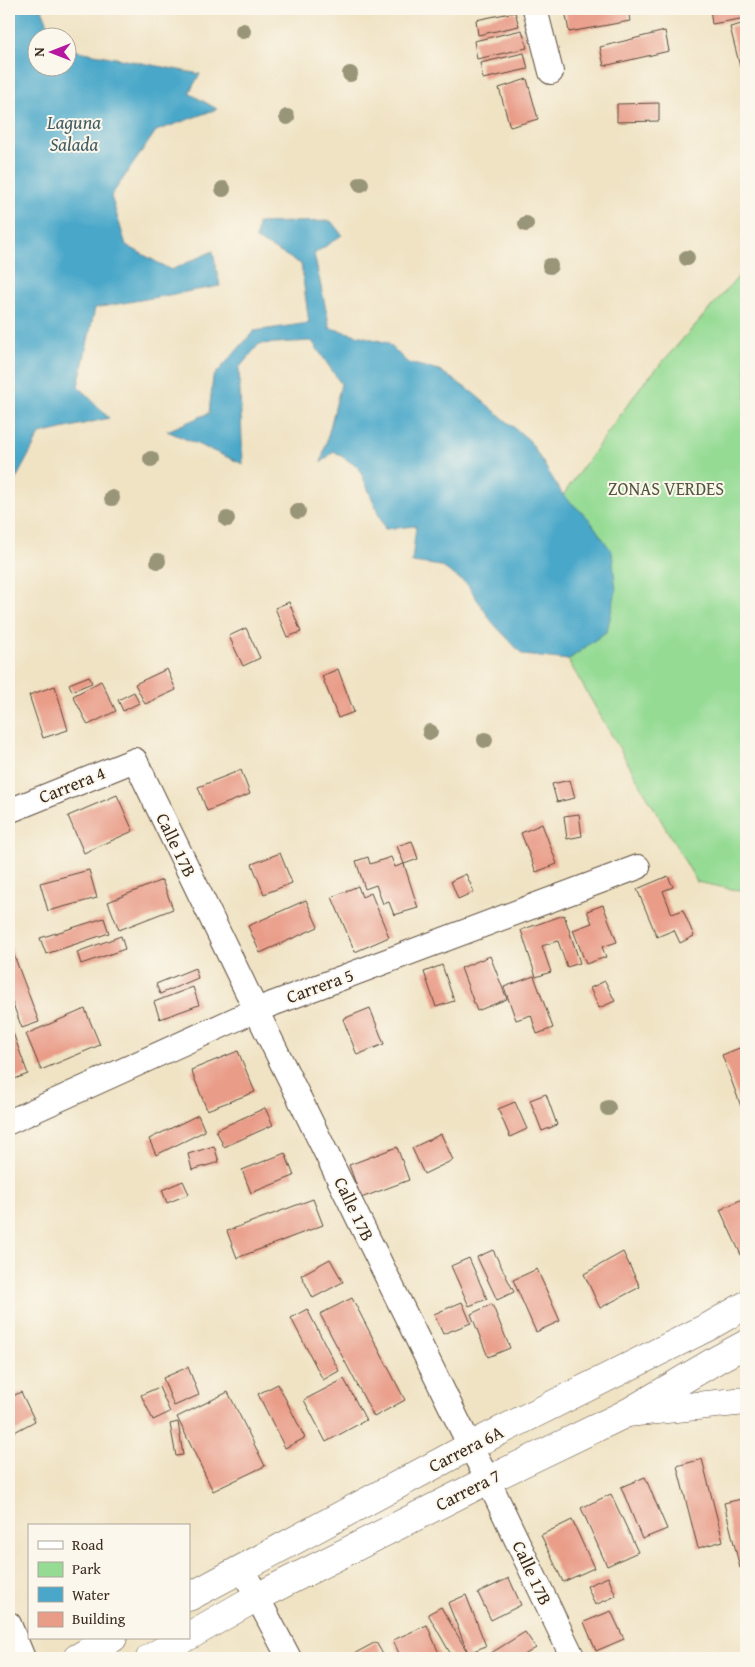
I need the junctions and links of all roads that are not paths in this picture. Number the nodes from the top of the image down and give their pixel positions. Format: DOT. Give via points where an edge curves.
graph roads {
  1 [pos="535,9"];
  2 [pos="551,72"];
  3 [pos="135,760"];
  4 [pos="9,811"];
  5 [pos="638,867"];
  6 [pos="256,1010"];
  7 [pos="9,1122"];
  8 [pos="746,1305"];
  9 [pos="746,1344"];
  10 [pos="746,1357"];
  11 [pos="718,1359"];
  12 [pos="746,1401"];
  13 [pos="627,1413"];
  14 [pos="470,1446"];
  15 [pos="488,1480"];
  16 [pos="242,1568"];
  17 [pos="190,1596"];
  18 [pos="258,1597"];
  19 [pos="9,1624"];
  20 [pos="190,1635"];
  21 [pos="110,1640"];
  22 [pos="182,1640"];
  23 [pos="23,1658"];
  24 [pos="77,1658"];
  25 [pos="150,1658"];
  26 [pos="289,1658"];
  27 [pos="573,1658"];
  1 -- 2 [label="street"];
  3 -- 4 [label="street, Carrera 4"];
  3 -- 6 [label="street, Calle 17B"];
  5 -- 6 [label="street, Carrera 5"];
  6 -- 7 [label="street, Carrera 5"];
  6 -- 14 [label="street, Calle 17B"];
  8 -- 14 [label="main road, Carrera 6A"];
  9 -- 11 [label="main road, Carrera 7"];
  10 -- 11 [label="main road"];
  11 -- 13 [label="main road, Carrera 7"];
  12 -- 13 [label="main road"];
  13 -- 15 [label="main road, Carrera 7"];
  14 -- 15 [label="street, Calle 17B"];
  14 -- 16 [label="main road, Carrera 6A"];
  15 -- 18 [label="main road, Carrera 7"];
  15 -- 27 [label="street, Calle 17B"];
  16 -- 17 [label="main road, Carrera 6A"];
  16 -- 18 [label="street"];
  18 -- 20 [label="main road, Carrera 7"];
  18 -- 26 [label="street"];
  19 -- 23 [label="street"];
  21 -- 24 [label="main road"];
  22 -- 25 [label="main road"];
}
